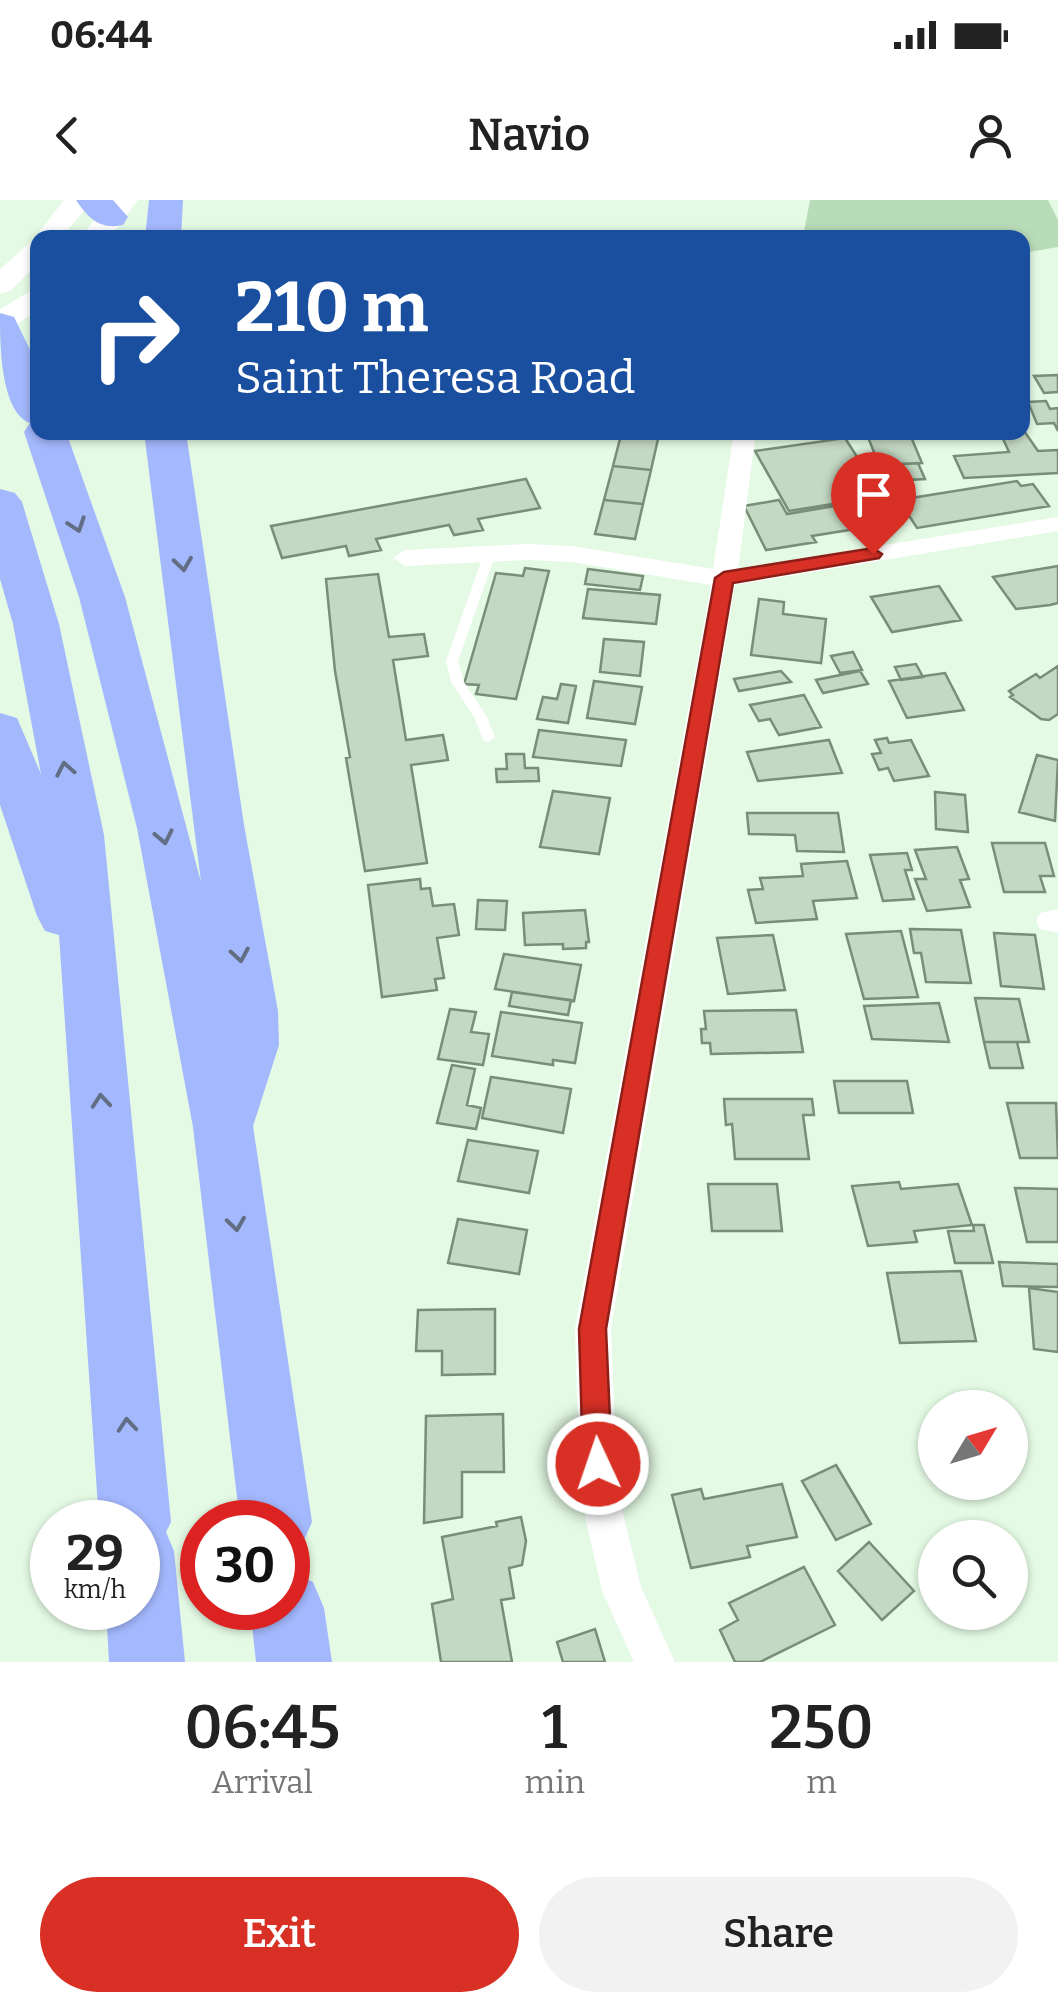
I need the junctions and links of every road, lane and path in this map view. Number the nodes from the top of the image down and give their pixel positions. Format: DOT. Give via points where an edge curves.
graph roads {
  1 [pos="79,200"];
  2 [pos="166,200"];
  3 [pos="53,230"];
  4 [pos="164,230"];
  5 [pos="30,255"];
  6 [pos="0,285"];
  7 [pos="30,302"];
  8 [pos="0,324"];
  9 [pos="30,394"];
  10 [pos="48,440"];
  11 [pos="166,440"];
  12 [pos="744,440"];
  13 [pos="0,502"];
  14 [pos="1058,524"];
  15 [pos="490,552"];
  16 [pos="404,558"];
  17 [pos="724,578"];
  18 [pos="0,730"];
  19 [pos="488,737"];
  20 [pos="93,1004"];
  21 [pos="223,1127"];
  22 [pos="133,1500"];
  23 [pos="273,1500"];
  24 [pos="144,1630"];
  25 [pos="290,1630"];
  26 [pos="147,1662"];
  27 [pos="294,1662"];
  28 [pos="655,1662"];
  1 -- 3 [label="main road"];
  2 -- 4 [label="highway"];
  5 -- 6 [label="main road"];
  7 -- 8 [label="main road"];
  8 -- 9 [label="highway"];
  10 -- 21 [label="highway, one-way" via="102,597 163,828"];
  11 -- 21 [label="highway, one-way" via="249,1011 250,1044"];
  12 -- 17 [label="street"];
  20 -- 13 [label="highway, one-way" via="78,834 36,624"];
  14 -- 17 [label="street"];
  15 -- 16 [label="street"];
  15 -- 17 [label="street" via="572,554"];
  15 -- 19 [label="lane" via="452,661 453,678 486,722"];
  17 -- 28 [label="street" via="593,1329 599,1494 622,1591"];
  18 -- 20 [label="highway"];
  22 -- 20 [label="highway, one-way"];
  21 -- 23 [label="highway, one-way"];
  24 -- 26 [label="highway"];
  25 -- 27 [label="highway"];
}
